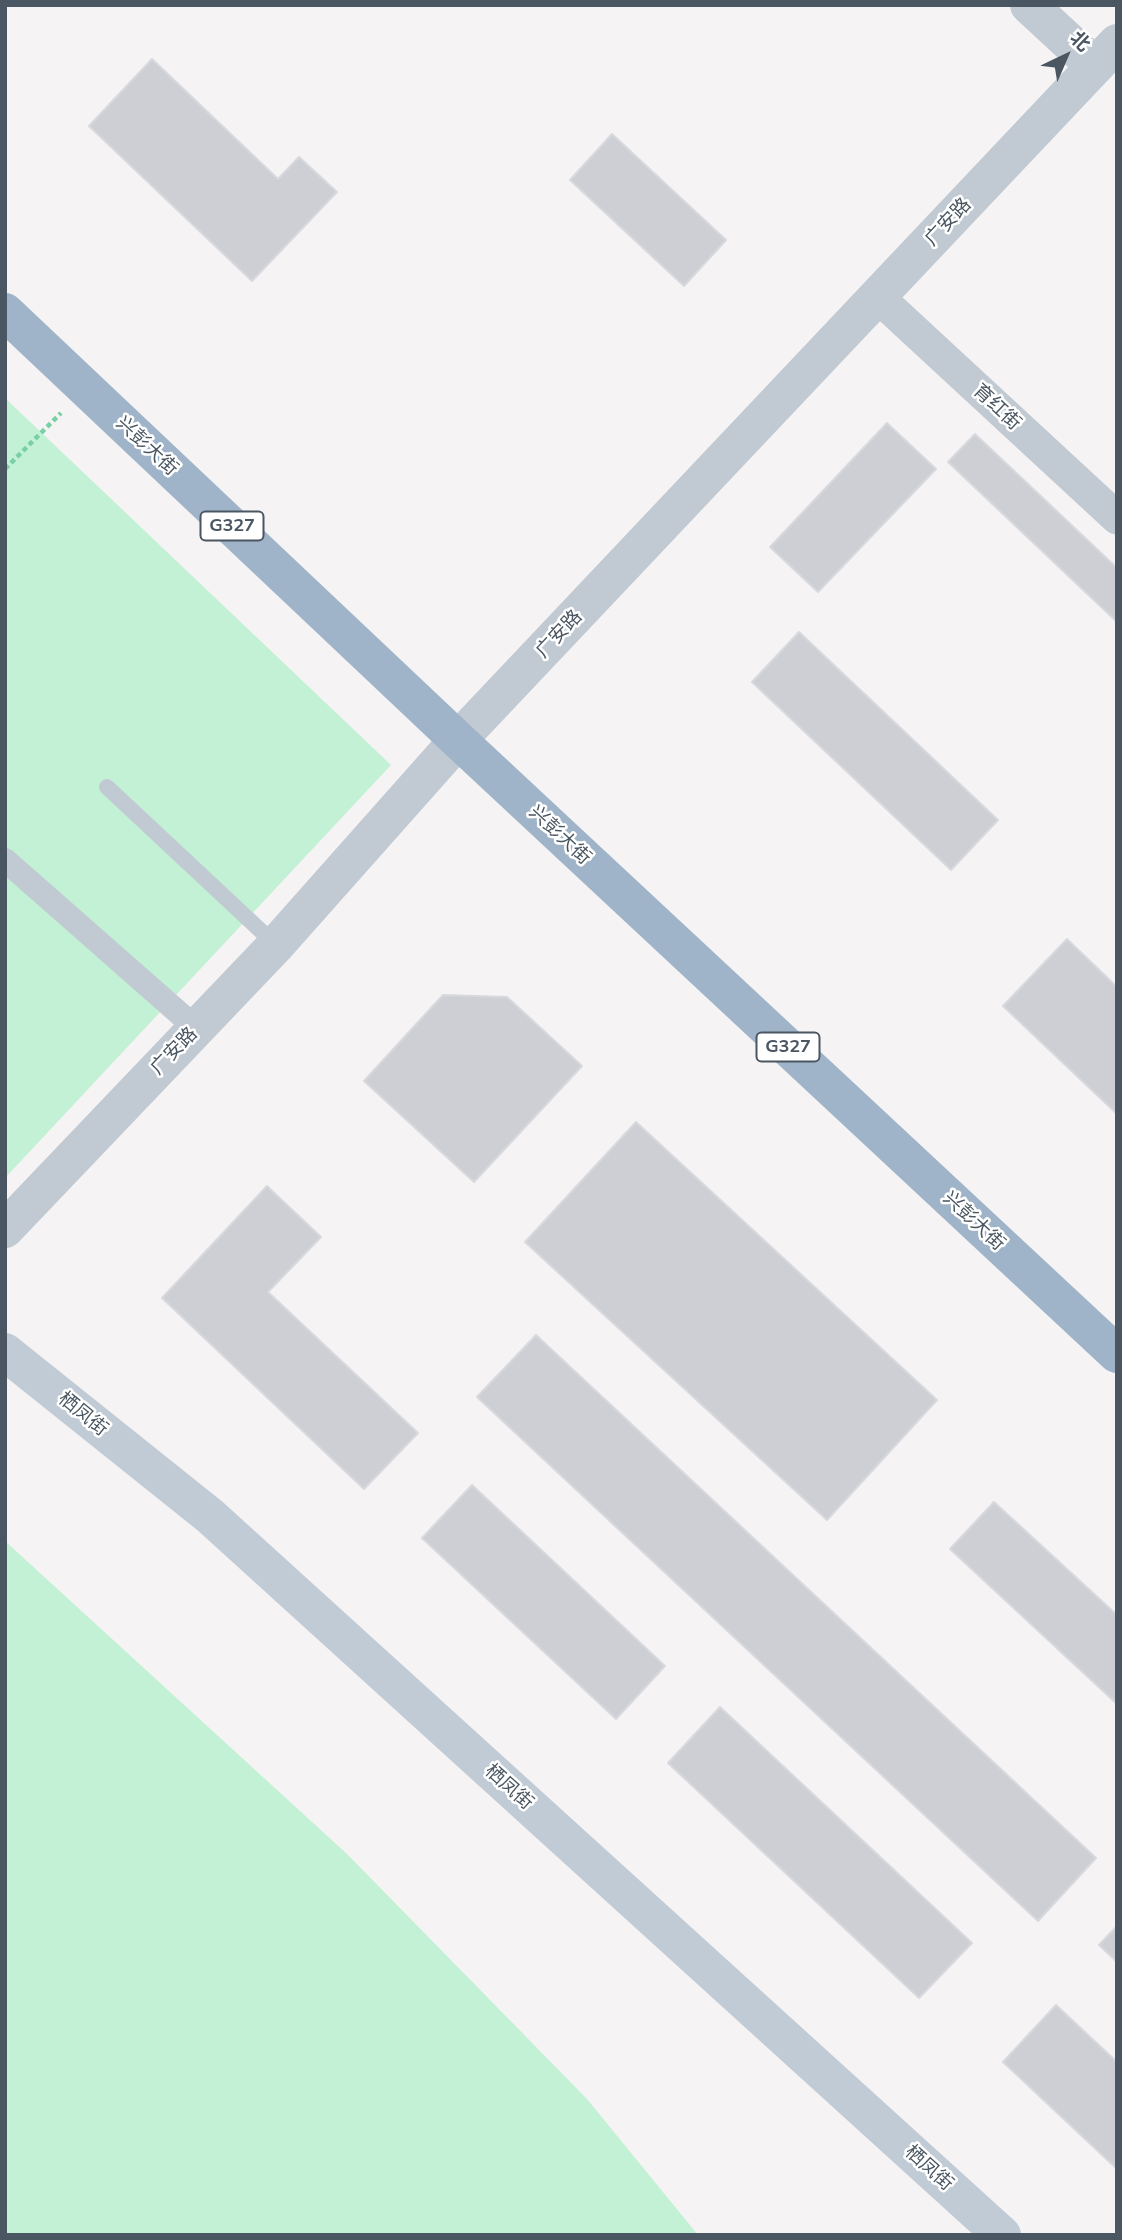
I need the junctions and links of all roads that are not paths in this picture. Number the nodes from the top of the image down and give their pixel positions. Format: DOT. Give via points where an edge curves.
graph roads {
  1 [pos="1029,5"];
  2 [pos="1106,55"];
  3 [pos="878,297"];
  4 [pos="5,312"];
  5 [pos="1117,518"];
  6 [pos="458,740"];
  7 [pos="107,787"];
  8 [pos="5,860"];
  9 [pos="276,945"];
  10 [pos="195,1028"];
  11 [pos="5,1230"];
  12 [pos="5,1352"];
  13 [pos="1117,1354"];
  14 [pos="1002,2235"];
  1 -- 2 [label="street"];
  2 -- 3 [label="street, 广安路"];
  3 -- 5 [label="street, 育红街"];
  3 -- 6 [label="street, 广安路"];
  4 -- 6 [label="highway, 兴彭大街 / G327"];
  6 -- 9 [label="street, 广安路"];
  6 -- 13 [label="highway, 兴彭大街 / G327"];
  7 -- 9 [label="lane"];
  8 -- 10 [label="street"];
  9 -- 10 [label="street, 广安路"];
  10 -- 11 [label="street, 广安路"];
  12 -- 14 [label="main road, 栖凤街" via="210,1516"];
}
